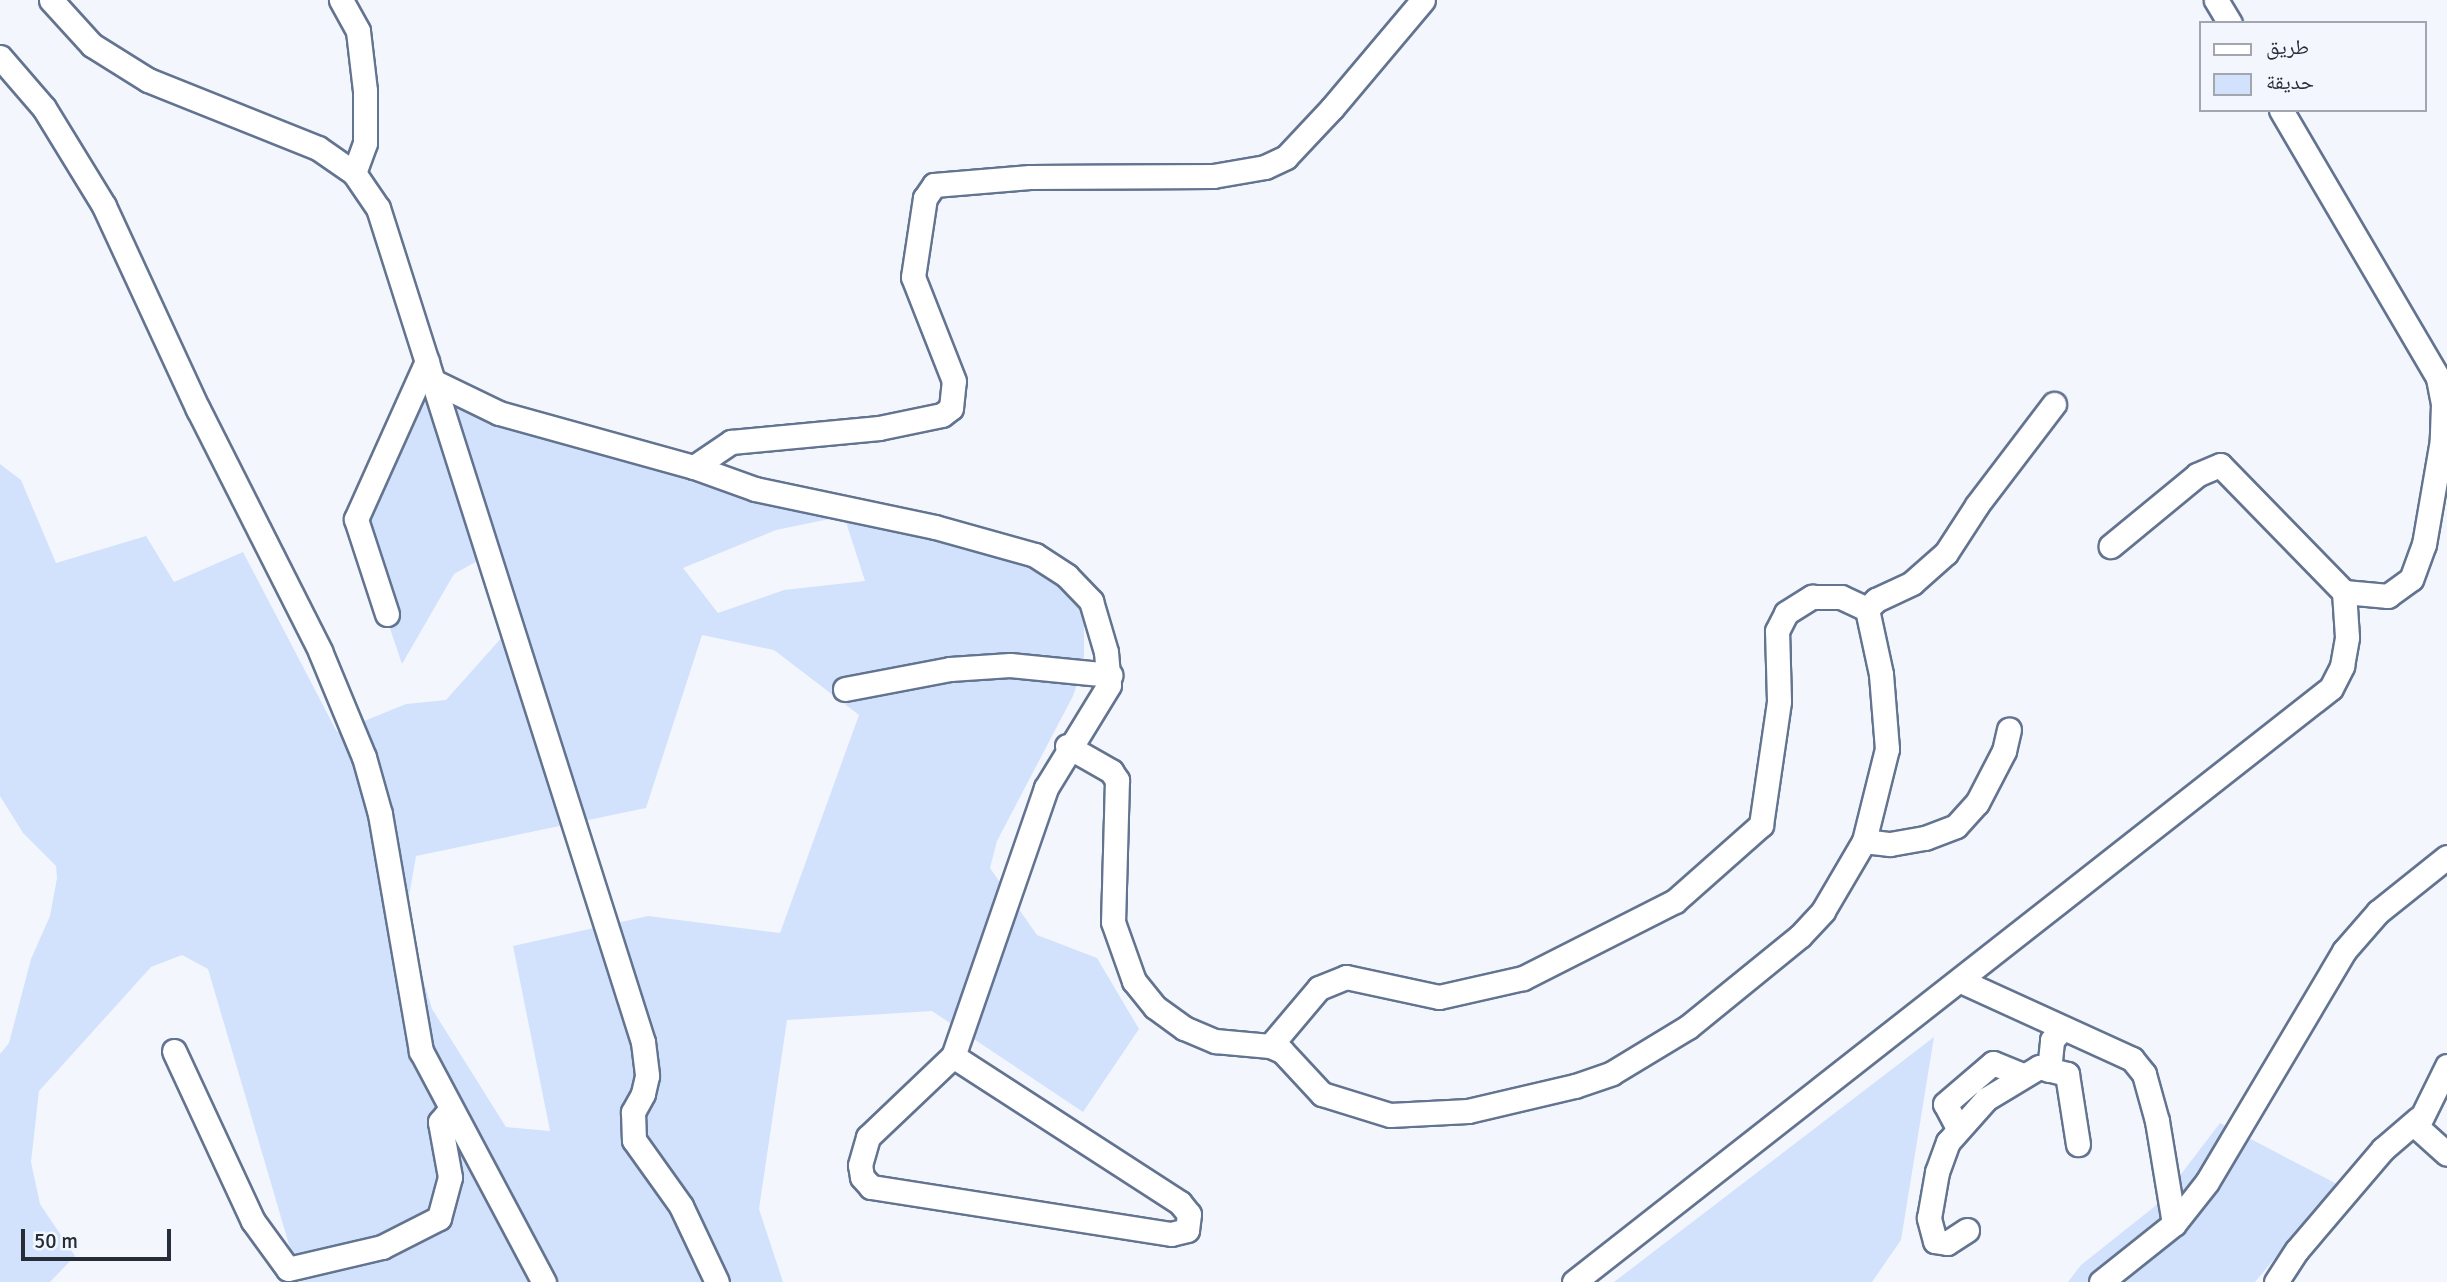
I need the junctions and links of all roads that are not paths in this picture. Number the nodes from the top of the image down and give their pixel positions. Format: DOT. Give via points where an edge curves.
graph roads {
  1 [pos="51,0"];
  2 [pos="341,0"];
  3 [pos="1423,0"];
  4 [pos="2216,0"];
  5 [pos="2229,21"];
  6 [pos="0,57"];
  7 [pos="2282,112"];
  8 [pos="354,173"];
  9 [pos="430,371"];
  10 [pos="2442,376"];
  11 [pos="2054,404"];
  12 [pos="694,467"];
  13 [pos="2112,546"];
  14 [pos="2344,592"];
  15 [pos="1867,609"];
  16 [pos="387,614"];
  17 [pos="1111,675"];
  18 [pos="845,689"];
  19 [pos="2009,730"];
  20 [pos="1067,746"];
  21 [pos="1864,841"];
  22 [pos="2447,857"];
  23 [pos="1961,981"];
  24 [pos="2063,1028"];
  25 [pos="1270,1046"];
  26 [pos="174,1051"];
  27 [pos="953,1056"];
  28 [pos="2447,1066"];
  29 [pos="2049,1070"];
  30 [pos="449,1111"];
  31 [pos="2418,1119"];
  32 [pos="2078,1144"];
  33 [pos="2447,1154"];
  34 [pos="2174,1224"];
  35 [pos="1967,1230"];
  36 [pos="544,1282"];
  37 [pos="716,1282"];
  38 [pos="1574,1282"];
  39 [pos="2101,1282"];
  40 [pos="2276,1282"];
  1 -- 8 [label="street" via="92,45 148,80 318,148"];
  2 -- 8 [label="street" via="358,31 365,90 365,143"];
  3 -- 12 [label="street" via="1286,157 1265,167 1213,176 1030,177 934,185 925,198 913,277 954,381 951,408 925,421 731,442"];
  4 -- 5 [label="street"];
  6 -- 30 [label="street" via="44,108 104,206 198,409 320,651 364,757 377,802 421,1051"];
  7 -- 10 [label="street"];
  8 -- 9 [label="street" via="378,208"];
  9 -- 12 [label="street" via="499,413"];
  9 -- 16 [label="street" via="356,519"];
  9 -- 37 [label="street" via="643,1042 647,1076 633,1112 634,1140 681,1206"];
  10 -- 14 [label="street" via="2442,440 2424,544 2410,579 2388,596"];
  11 -- 15 [label="street" via="1977,505 1947,553 1912,583"];
  12 -- 17 [label="street" via="755,489 935,527 1035,555 1074,582 1091,601"];
  13 -- 14 [label="street" via="2197,475 2220,466"];
  14 -- 23 [label="street" via="2347,638 2342,666 2330,688"];
  15 -- 21 [label="street" via="1888,722 1881,780"];
  15 -- 25 [label="street" via="1841,597 1812,597 1786,613 1777,631 1779,701 1761,825 1675,901 1523,978 1439,997 1346,977 1320,988"];
  17 -- 18 [label="street" via="1010,665 950,669"];
  17 -- 20 [label="street" via="1100,701"];
  19 -- 21 [label="street" via="2004,751 1977,803 1955,825 1924,838 1890,844"];
  20 -- 25 [label="street" via="1111,771 1117,780 1113,922 1134,981 1155,1007 1184,1028 1215,1041"];
  20 -- 27 [label="street" via="1046,788"];
  21 -- 25 [label="street" via="1823,911 1800,936 1647,1054 1574,1087 1468,1111 1390,1115 1322,1094 1282,1051"];
  22 -- 34 [label="street" via="2378,912 2344,951 2207,1182"];
  23 -- 24 [label="street"];
  23 -- 38 [label="street"];
  24 -- 29 [label="street" via="2052,1040"];
  24 -- 34 [label="street" via="2132,1059 2144,1074"];
  26 -- 30 [label="street" via="253,1221 288,1269 382,1247 439,1218 450,1177 440,1122"];
  27 -- 27 [label="street" via="867,1137 860,1165 862,1177 871,1187 1171,1234 1187,1230 1189,1214 1180,1203"];
  28 -- 31 [label="street"];
  29 -- 32 [label="street" via="2067,1074"];
  29 -- 35 [label="street" via="2039,1067 1986,1099 1948,1142 1929,1218 1935,1241 1947,1243"];
  30 -- 36 [label="street"];
  31 -- 33 [label="street" via="2417,1127"];
  31 -- 40 [label="street" via="2383,1149 2297,1250"];
  34 -- 39 [label="street"];
}
